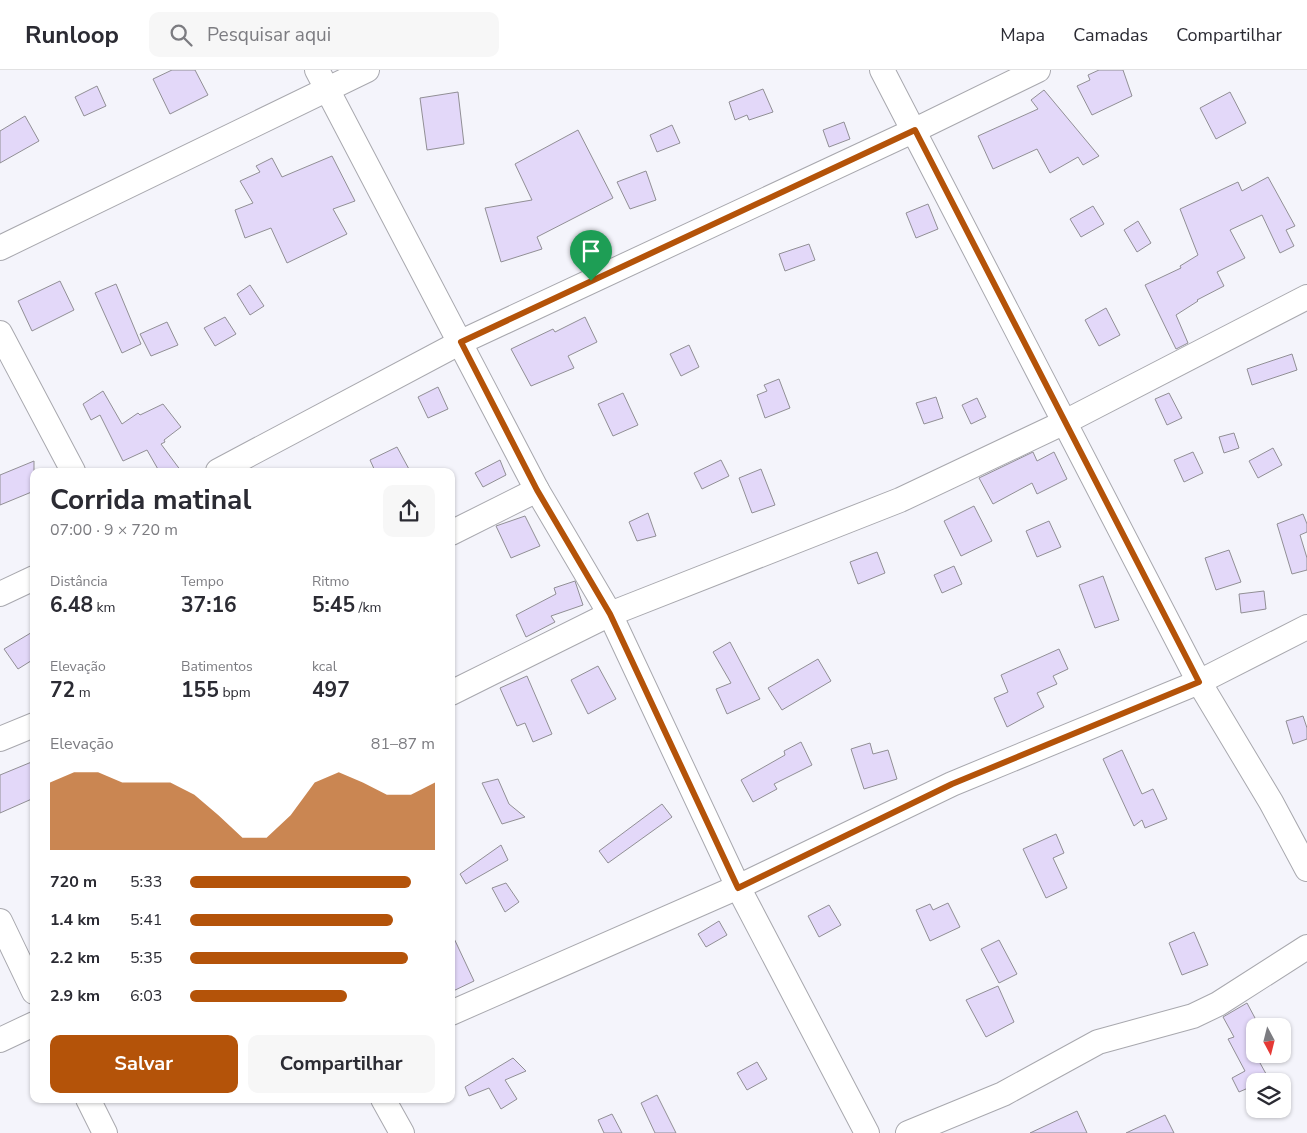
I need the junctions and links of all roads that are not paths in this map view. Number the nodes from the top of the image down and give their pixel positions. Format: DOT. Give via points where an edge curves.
graph roads {
  1 [pos="367,70"];
  2 [pos="882,70"];
  3 [pos="1038,70"];
  4 [pos="321,80"];
  5 [pos="915,130"];
  6 [pos="0,248"];
  7 [pos="1307,297"];
  8 [pos="0,333"];
  9 [pos="461,342"];
  10 [pos="1065,422"];
  11 [pos="71,468"];
  12 [pos="224,468"];
  13 [pos="537,490"];
  14 [pos="455,531"];
  15 [pos="30,580"];
  16 [pos="0,594"];
  17 [pos="610,614"];
  18 [pos="1307,626"];
  19 [pos="1199,682"];
  20 [pos="455,691"];
  21 [pos="30,726"];
  22 [pos="0,738"];
  23 [pos="1307,869"];
  24 [pos="738,888"];
  25 [pos="0,921"];
  26 [pos="1307,947"];
  27 [pos="30,984"];
  28 [pos="455,1011"];
  29 [pos="30,1026"];
  30 [pos="0,1040"];
  31 [pos="90,1103"];
  32 [pos="386,1103"];
  33 [pos="105,1133"];
  34 [pos="402,1133"];
  35 [pos="866,1133"];
  36 [pos="908,1133"];
  1 -- 4 [label="street"];
  2 -- 5 [label="street"];
  3 -- 5 [label="street"];
  4 -- 6 [label="street"];
  4 -- 9 [label="street"];
  5 -- 9 [label="street"];
  5 -- 10 [label="street"];
  7 -- 10 [label="street"];
  8 -- 11 [label="street"];
  9 -- 12 [label="street"];
  9 -- 13 [label="street"];
  10 -- 17 [label="street" via="856,519"];
  10 -- 19 [label="street"];
  13 -- 14 [label="street"];
  13 -- 17 [label="street"];
  15 -- 16 [label="street"];
  17 -- 20 [label="street"];
  17 -- 24 [label="street"];
  18 -- 19 [label="street"];
  19 -- 23 [label="street"];
  19 -- 24 [label="street" via="952,784"];
  21 -- 22 [label="street"];
  24 -- 28 [label="street"];
  24 -- 35 [label="street"];
  25 -- 27 [label="street"];
  26 -- 36 [label="street" via="1218,1004 1193,1016 1098,1042 1003,1094"];
  29 -- 30 [label="street"];
  31 -- 33 [label="street"];
  32 -- 34 [label="street"];
}
